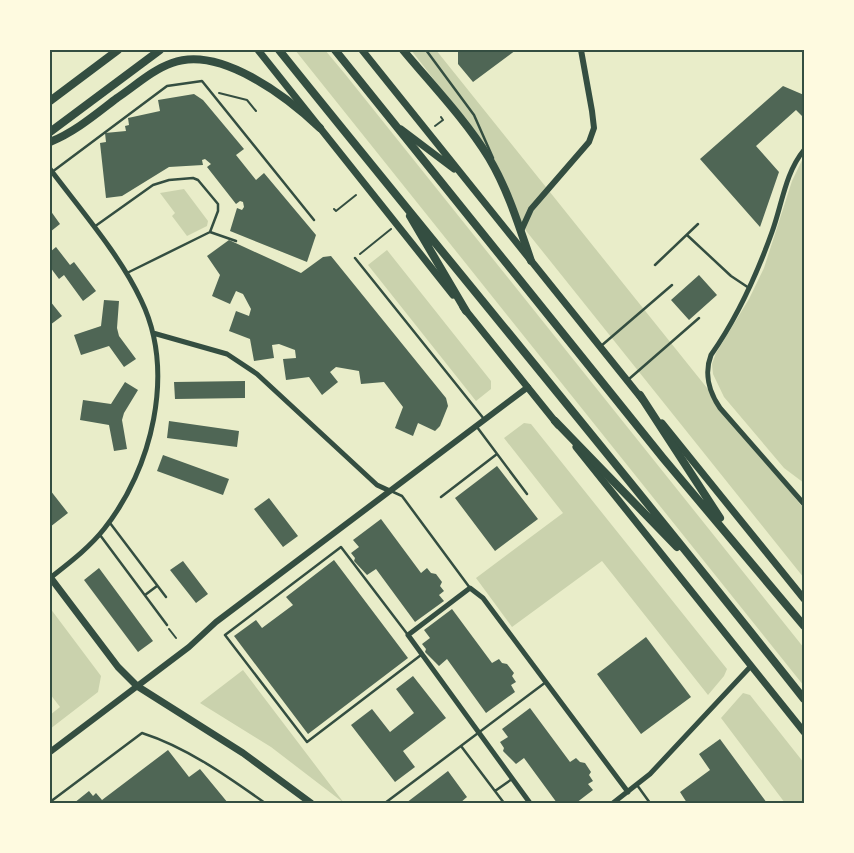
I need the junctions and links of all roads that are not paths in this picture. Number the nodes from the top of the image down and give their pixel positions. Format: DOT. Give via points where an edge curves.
graph roads {
  1 [pos="160,50"];
  2 [pos="258,50"];
  3 [pos="279,50"];
  4 [pos="335,50"];
  5 [pos="362,50"];
  6 [pos="403,50"];
  7 [pos="426,50"];
  8 [pos="581,50"];
  9 [pos="114,52"];
  10 [pos="50,101"];
  11 [pos="395,125"];
  12 [pos="320,128"];
  13 [pos="50,132"];
  14 [pos="50,142"];
  15 [pos="804,150"];
  16 [pos="51,170"];
  17 [pos="463,175"];
  18 [pos="504,186"];
  19 [pos="396,193"];
  20 [pos="314,220"];
  21 [pos="698,224"];
  22 [pos="94,228"];
  23 [pos="521,231"];
  24 [pos="210,232"];
  25 [pos="687,235"];
  26 [pos="236,241"];
  27 [pos="355,258"];
  28 [pos="532,261"];
  29 [pos="655,265"];
  30 [pos="127,272"];
  31 [pos="672,285"];
  32 [pos="749,288"];
  33 [pos="466,311"];
  34 [pos="699,318"];
  35 [pos="153,333"];
  36 [pos="600,346"];
  37 [pos="627,380"];
  38 [pos="528,387"];
  39 [pos="640,395"];
  40 [pos="484,420"];
  41 [pos="555,421"];
  42 [pos="476,426"];
  43 [pos="497,454"];
  44 [pos="390,491"];
  45 [pos="527,494"];
  46 [pos="441,498"];
  47 [pos="804,504"];
  48 [pos="109,522"];
  49 [pos="99,534"];
  50 [pos="737,545"];
  51 [pos="703,574"];
  52 [pos="50,577"];
  53 [pos="157,586"];
  54 [pos="470,588"];
  55 [pos="144,595"];
  56 [pos="166,598"];
  57 [pos="804,600"];
  58 [pos="167,625"];
  59 [pos="804,626"];
  60 [pos="408,635"];
  61 [pos="422,655"];
  62 [pos="751,666"];
  63 [pos="546,682"];
  64 [pos="137,686"];
  65 [pos="804,699"];
  66 [pos="804,732"];
  67 [pos="478,733"];
  68 [pos="461,746"];
  69 [pos="50,752"];
  70 [pos="512,779"];
  71 [pos="637,785"];
  72 [pos="495,791"];
  73 [pos="628,792"];
  74 [pos="50,802"];
  75 [pos="265,803"];
  76 [pos="311,803"];
  77 [pos="385,803"];
  78 [pos="504,803"];
  79 [pos="530,803"];
  80 [pos="613,803"];
  81 [pos="650,803"];
  1 -- 13 [label="main road"];
  2 -- 12 [label="main road"];
  3 -- 19 [label="main road"];
  4 -- 11 [label="main road"];
  5 -- 17 [label="main road"];
  6 -- 18 [label="main road" via="473,135"];
  7 -- 18 [label="lane" via="465,100 486,140"];
  8 -- 23 [label="street" via="594,128 589,142 531,209"];
  9 -- 10 [label="main road"];
  11 -- 17 [label="main road"];
  11 -- 50 [label="main road"];
  12 -- 14 [label="main road" via="282,96 234,69 210,61 182,60 163,67 76,128"];
  12 -- 33 [label="main road"];
  15 -- 32 [label="street" via="788,180 762,260"];
  16 -- 20 [label="lane" via="167,86 202,81"];
  16 -- 22 [label="street"];
  17 -- 28 [label="main road"];
  18 -- 23 [label="main road"];
  19 -- 33 [label="main road"];
  19 -- 51 [label="main road" via="626,474"];
  21 -- 25 [label="lane"];
  22 -- 24 [label="lane" via="152,185 193,178 218,204"];
  22 -- 30 [label="street"];
  23 -- 28 [label="main road"];
  24 -- 26 [label="lane"];
  24 -- 30 [label="lane"];
  25 -- 29 [label="lane"];
  25 -- 32 [label="lane" via="731,276"];
  27 -- 40 [label="lane"];
  28 -- 36 [label="main road"];
  30 -- 35 [label="street"];
  31 -- 36 [label="lane"];
  32 -- 47 [label="street" via="707,364 710,388 720,408"];
  33 -- 38 [label="main road"];
  34 -- 37 [label="lane"];
  35 -- 44 [label="street" via="238,359 377,484"];
  35 -- 48 [label="street" via="157,370 151,428 138,468"];
  36 -- 37 [label="main road"];
  37 -- 39 [label="main road"];
  38 -- 40 [label="street"];
  38 -- 41 [label="main road"];
  39 -- 50 [label="main road"];
  39 -- 57 [label="main road"];
  40 -- 42 [label="street"];
  41 -- 51 [label="main road"];
  41 -- 62 [label="main road"];
  42 -- 43 [label="lane"];
  42 -- 44 [label="street"];
  43 -- 45 [label="lane"];
  43 -- 46 [label="lane"];
  44 -- 54 [label="lane" via="402,496"];
  44 -- 64 [label="street"];
  48 -- 49 [label="street"];
  48 -- 53 [label="lane"];
  49 -- 52 [label="street"];
  49 -- 55 [label="lane"];
  50 -- 59 [label="main road"];
  51 -- 65 [label="main road"];
  52 -- 64 [label="main road" via="118,667"];
  53 -- 55 [label="lane"];
  53 -- 56 [label="lane"];
  54 -- 60 [label="street"];
  54 -- 63 [label="street" via="483,598"];
  55 -- 58 [label="lane"];
  60 -- 61 [label="street"];
  60 -- 61 [label="lane" via="341,547 226,635 307,742"];
  61 -- 67 [label="street"];
  62 -- 66 [label="main road"];
  62 -- 71 [label="street"];
  63 -- 67 [label="lane"];
  63 -- 73 [label="street"];
  64 -- 69 [label="street"];
  64 -- 76 [label="main road" via="243,753"];
  67 -- 68 [label="lane"];
  67 -- 70 [label="street"];
  68 -- 72 [label="lane"];
  68 -- 77 [label="lane"];
  70 -- 72 [label="lane"];
  70 -- 79 [label="street"];
  71 -- 73 [label="street"];
  71 -- 81 [label="lane"];
  72 -- 78 [label="lane"];
  73 -- 80 [label="street"];
  74 -- 75 [label="lane" via="142,733 162,739"];
}
